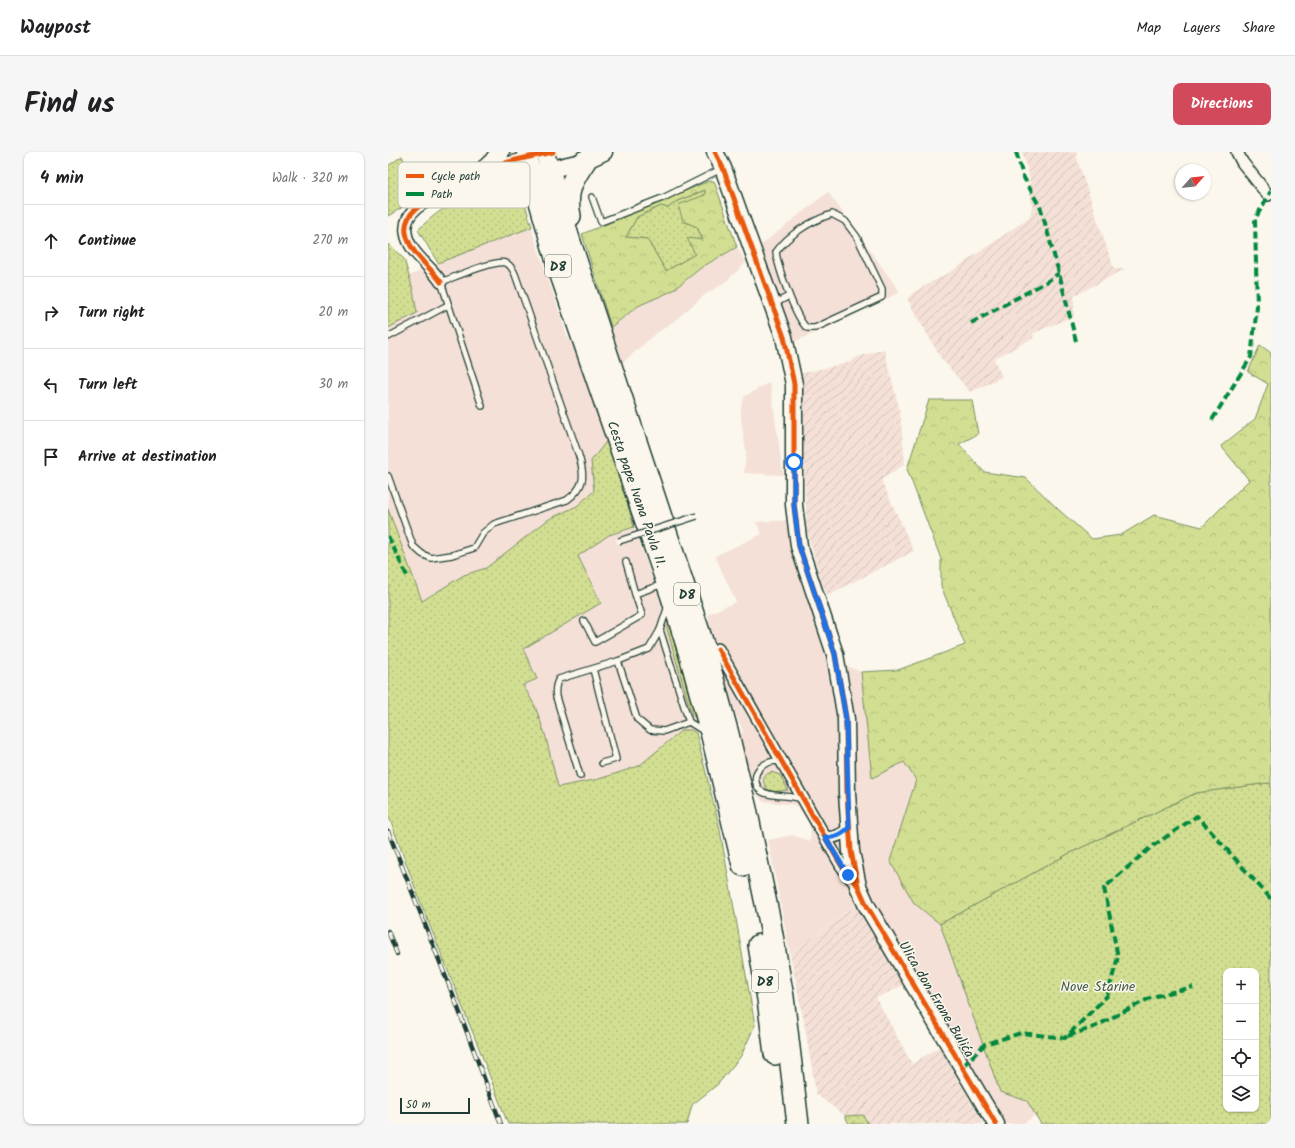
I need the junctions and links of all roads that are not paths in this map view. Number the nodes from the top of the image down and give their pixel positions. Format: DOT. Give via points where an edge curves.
graph roads {
  1 [pos="500,152"];
  2 [pos="604,152"];
  3 [pos="715,152"];
  4 [pos="1237,152"];
  5 [pos="540,159"];
  6 [pos="724,160"];
  7 [pos="586,161"];
  8 [pos="493,162"];
  9 [pos="517,162"];
  10 [pos="530,163"];
  11 [pos="1268,195"];
  12 [pos="592,197"];
  13 [pos="417,208"];
  14 [pos="568,236"];
  15 [pos="441,282"];
  16 [pos="789,296"];
  17 [pos="772,304"];
  18 [pos="448,305"];
  19 [pos="388,337"];
  20 [pos="482,406"];
  21 [pos="388,476"];
  22 [pos="697,516"];
  23 [pos="619,541"];
  24 [pos="626,562"];
  25 [pos="669,588"];
  26 [pos="635,594"];
  27 [pos="584,621"];
  28 [pos="660,630"];
  29 [pos="718,649"];
  30 [pos="618,661"];
  31 [pos="593,669"];
  32 [pos="689,722"];
  33 [pos="712,736"];
  34 [pos="782,762"];
  35 [pos="602,763"];
  36 [pos="580,776"];
  37 [pos="803,800"];
  38 [pos="849,828"];
  39 [pos="825,837"];
  40 [pos="745,839"];
  41 [pos="858,886"];
  42 [pos="784,1124"];
  43 [pos="798,1124"];
  44 [pos="996,1124"];
  1 -- 8 [label="main road"];
  2 -- 7 [label="street"];
  3 -- 6 [label="street, Ulica don Frane Bulića"];
  4 -- 11 [label="street"];
  5 -- 7 [label="street"];
  5 -- 9 [label="street"];
  5 -- 10 [label="street"];
  5 -- 14 [label="highway, Cesta pape Ivana Pavla II. / D8"];
  5 -- 25 [label="highway, Cesta pape Ivana Pavla II. / D8" via="560,272"];
  6 -- 12 [label="lane" via="665,197 601,222"];
  6 -- 17 [label="street, Ulica don Frane Bulića"];
  7 -- 14 [label="highway" via="570,187 568,202 571,220"];
  13 -- 15 [label="street" via="409,217 406,232 413,249"];
  14 -- 40 [label="highway, Cesta pape Ivana Pavla II. / D8" via="705,650 728,734"];
  15 -- 18 [label="lane"];
  15 -- 21 [label="lane" via="494,263 504,262 510,265 577,450 583,470 582,482 576,493 567,500 494,524 483,533 474,548 431,558 414,546"];
  16 -- 16 [label="lane" via="807,328 815,328 882,297 882,289 858,237 845,221 832,214 805,226 781,244 776,256"];
  16 -- 17 [label="lane"];
  17 -- 38 [label="street, Ulica don Frane Bulića" via="784,337 794,384 794,505 799,546 835,654 846,719"];
  18 -- 19 [label="lane"];
  18 -- 20 [label="lane"];
  22 -- 23 [label="lane, bridge"];
  24 -- 26 [label="lane"];
  25 -- 26 [label="lane"];
  25 -- 28 [label="lane"];
  25 -- 33 [label="highway, Cesta pape Ivana Pavla II. / D8"];
  26 -- 27 [label="lane" via="642,615 595,642"];
  28 -- 30 [label="lane" via="649,649"];
  28 -- 32 [label="lane"];
  29 -- 34 [label="street"];
  30 -- 31 [label="lane"];
  30 -- 32 [label="lane" via="637,719 650,730 664,731"];
  31 -- 35 [label="lane" via="616,759"];
  31 -- 36 [label="lane" via="559,679 554,689"];
  32 -- 33 [label="lane"];
  33 -- 40 [label="highway, Cesta pape Ivana Pavla II. / D8"];
  34 -- 37 [label="street"];
  34 -- 37 [label="lane" via="762,764 757,770 760,790 765,794 793,796"];
  37 -- 39 [label="street"];
  38 -- 39 [label="street" via="837,836"];
  38 -- 41 [label="street, Ulica don Frane Bulića"];
  39 -- 41 [label="street" via="848,875"];
  40 -- 42 [label="highway, D8"];
  40 -- 43 [label="highway, D8" via="769,918 783,997"];
  41 -- 44 [label="street, Ulica don Frane Bulića" via="867,906"];
}
